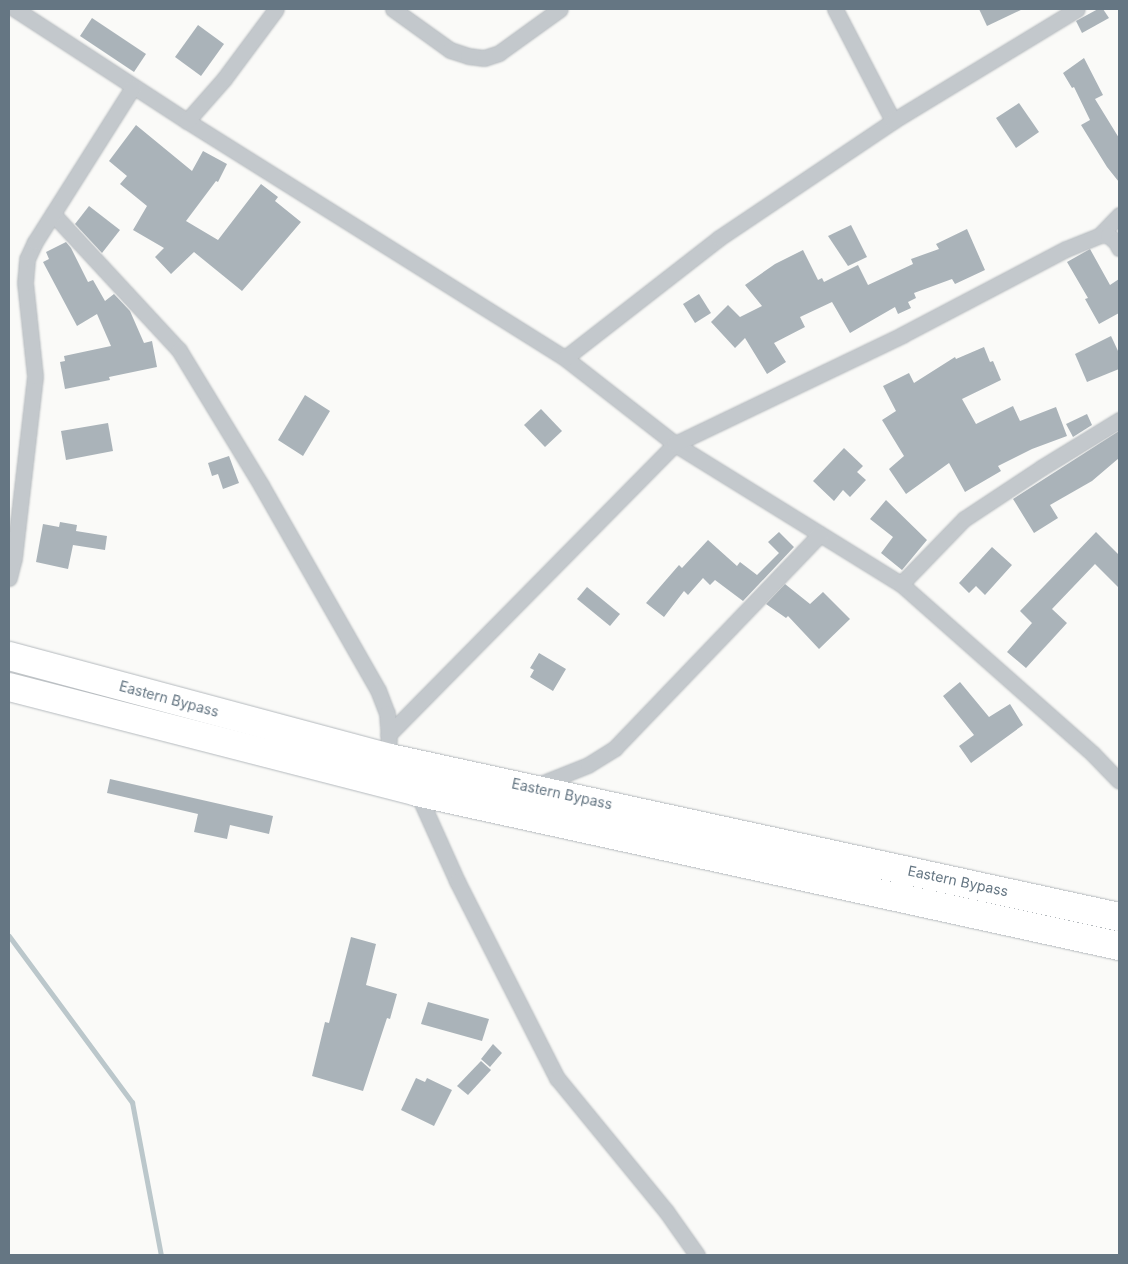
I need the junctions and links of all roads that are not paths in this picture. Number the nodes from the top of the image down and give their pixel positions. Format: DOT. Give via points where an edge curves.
graph roads {
  1 [pos="15,9"];
  2 [pos="276,9"];
  3 [pos="393,9"];
  4 [pos="560,9"];
  5 [pos="835,9"];
  6 [pos="1077,9"];
  7 [pos="133,87"];
  8 [pos="187,121"];
  9 [pos="893,121"];
  10 [pos="53,214"];
  11 [pos="1119,215"];
  12 [pos="1100,235"];
  13 [pos="1119,248"];
  14 [pos="565,358"];
  15 [pos="1119,420"];
  16 [pos="675,444"];
  17 [pos="820,534"];
  18 [pos="9,578"];
  19 [pos="901,584"];
  20 [pos="9,656"];
  21 [pos="9,687"];
  22 [pos="389,747"];
  23 [pos="1119,781"];
  24 [pos="532,787"];
  25 [pos="417,792"];
  26 [pos="1119,917"];
  27 [pos="1119,946"];
  28 [pos="697,1255"];
  1 -- 7 [label="street"];
  2 -- 8 [label="street" via="224,79"];
  3 -- 4 [label="street" via="450,50 484,58 498,52"];
  5 -- 9 [label="street"];
  6 -- 9 [label="street"];
  7 -- 8 [label="street"];
  7 -- 10 [label="street"];
  8 -- 14 [label="street"];
  9 -- 14 [label="street" via="719,238"];
  10 -- 18 [label="street" via="27,259 24,283 35,376"];
  10 -- 22 [label="street" via="179,350 262,485 378,690 387,713"];
  11 -- 12 [label="street"];
  12 -- 13 [label="street" via="1108,236"];
  12 -- 16 [label="street"];
  14 -- 16 [label="street"];
  15 -- 19 [label="street" via="964,519"];
  16 -- 17 [label="street"];
  16 -- 22 [label="street"];
  17 -- 19 [label="street"];
  17 -- 24 [label="street" via="615,748 588,765"];
  19 -- 23 [label="street" via="1093,754"];
  20 -- 22 [label="highway, Eastern Bypass"];
  21 -- 25 [label="highway, Eastern Bypass"];
  22 -- 24 [label="highway, Eastern Bypass"];
  24 -- 26 [label="highway, Eastern Bypass"];
  25 -- 27 [label="highway, Eastern Bypass"];
  25 -- 28 [label="street" via="457,881 557,1078 666,1211"];
}
